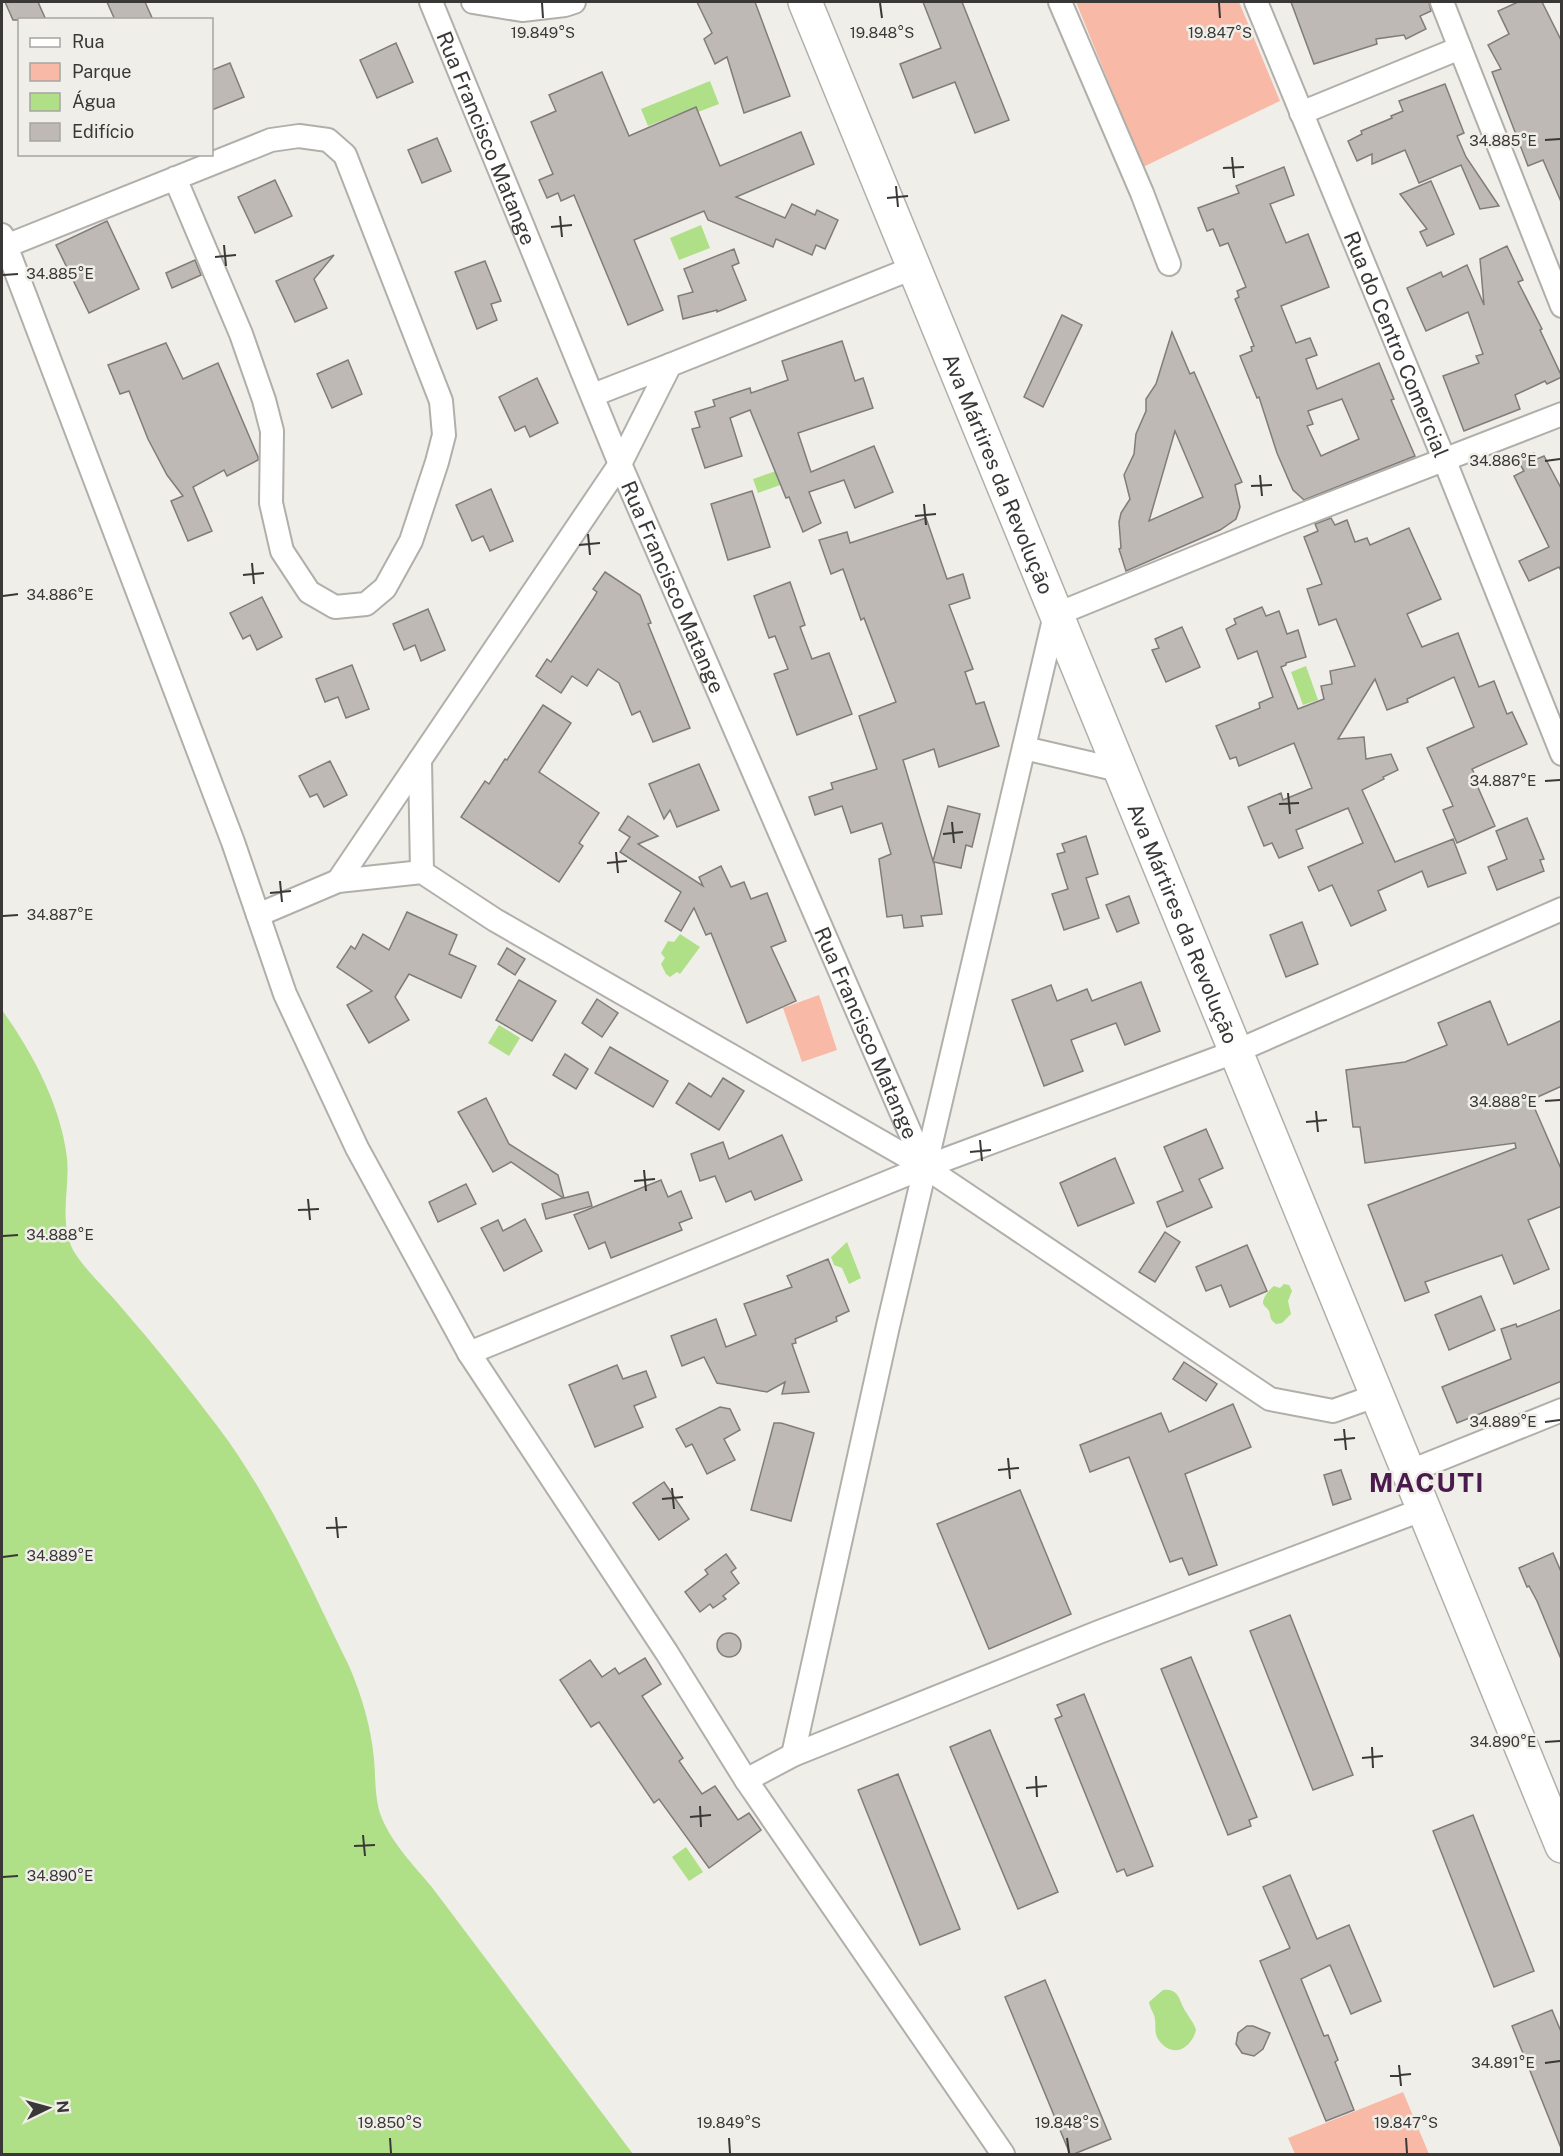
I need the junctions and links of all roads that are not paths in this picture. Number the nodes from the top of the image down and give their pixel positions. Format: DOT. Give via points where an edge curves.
graph roads {
  1 [pos="431,2"];
  2 [pos="473,2"];
  3 [pos="574,2"];
  4 [pos="805,2"];
  5 [pos="1060,2"];
  6 [pos="1256,2"];
  7 [pos="1442,2"];
  8 [pos="1460,48"];
  9 [pos="1301,113"];
  10 [pos="175,178"];
  11 [pos="4,241"];
  12 [pos="1169,264"];
  13 [pos="913,268"];
  14 [pos="1562,306"];
  15 [pos="670,365"];
  16 [pos="593,395"];
  17 [pos="1562,414"];
  18 [pos="1444,459"];
  19 [pos="620,464"];
  20 [pos="1056,615"];
  21 [pos="1024,748"];
  22 [pos="1562,754"];
  23 [pos="420,760"];
  24 [pos="1119,770"];
  25 [pos="422,872"];
  26 [pos="338,881"];
  27 [pos="1562,909"];
  28 [pos="258,915"];
  29 [pos="1237,1051"];
  30 [pos="925,1167"];
  31 [pos="469,1353"];
  32 [pos="1378,1395"];
  33 [pos="1562,1410"];
  34 [pos="1408,1472"];
  35 [pos="1424,1509"];
  36 [pos="793,1755"];
  37 [pos="746,1780"];
  38 [pos="1562,1846"];
  39 [pos="1003,2154"];
  1 -- 16 [label="street, Rua Francisco Matange"];
  2 -- 3 [label="street" via="522,10"];
  4 -- 13 [label="street, Ava Mártires da Revolução"];
  5 -- 12 [label="street"];
  6 -- 9 [label="street, Rua do Centro Comercial"];
  7 -- 8 [label="street"];
  8 -- 9 [label="street"];
  8 -- 14 [label="street"];
  9 -- 18 [label="street, Rua do Centro Comercial"];
  10 -- 10 [label="street" via="241,334 264,400 272,431 271,503 282,551 309,592 335,607 366,604 385,588 411,541 444,435 441,401 345,155 328,140 299,136 271,140"];
  10 -- 11 [label="street"];
  11 -- 28 [label="street"];
  13 -- 15 [label="street"];
  13 -- 20 [label="street, Ava Mártires da Revolução"];
  15 -- 16 [label="street"];
  15 -- 19 [label="street"];
  16 -- 19 [label="street, Rua Francisco Matange"];
  17 -- 18 [label="street"];
  18 -- 20 [label="street"];
  18 -- 22 [label="street, Rua do Centro Comercial"];
  19 -- 23 [label="street"];
  19 -- 30 [label="street, Rua Francisco Matange"];
  20 -- 21 [label="street"];
  20 -- 24 [label="street, Ava Mártires da Revolução"];
  21 -- 24 [label="street"];
  21 -- 30 [label="street"];
  23 -- 25 [label="street"];
  23 -- 26 [label="street"];
  24 -- 29 [label="street, Ava Mártires da Revolução"];
  25 -- 26 [label="street"];
  25 -- 30 [label="street" via="505,926"];
  26 -- 28 [label="street"];
  27 -- 29 [label="street"];
  28 -- 31 [label="street" via="285,994 357,1148"];
  29 -- 30 [label="street"];
  29 -- 32 [label="street, Ava Mártires da Revolução"];
  30 -- 31 [label="street"];
  30 -- 32 [label="street" via="1270,1399 1333,1411"];
  30 -- 36 [label="street"];
  31 -- 37 [label="street"];
  32 -- 34 [label="street, Ava Mártires da Revolução"];
  33 -- 34 [label="street"];
  34 -- 35 [label="street, Ava Mártires da Revolução"];
  35 -- 36 [label="street" via="1099,1632"];
  35 -- 38 [label="street, Ava Mártires da Revolução"];
  36 -- 37 [label="street"];
  37 -- 39 [label="street"];
}
